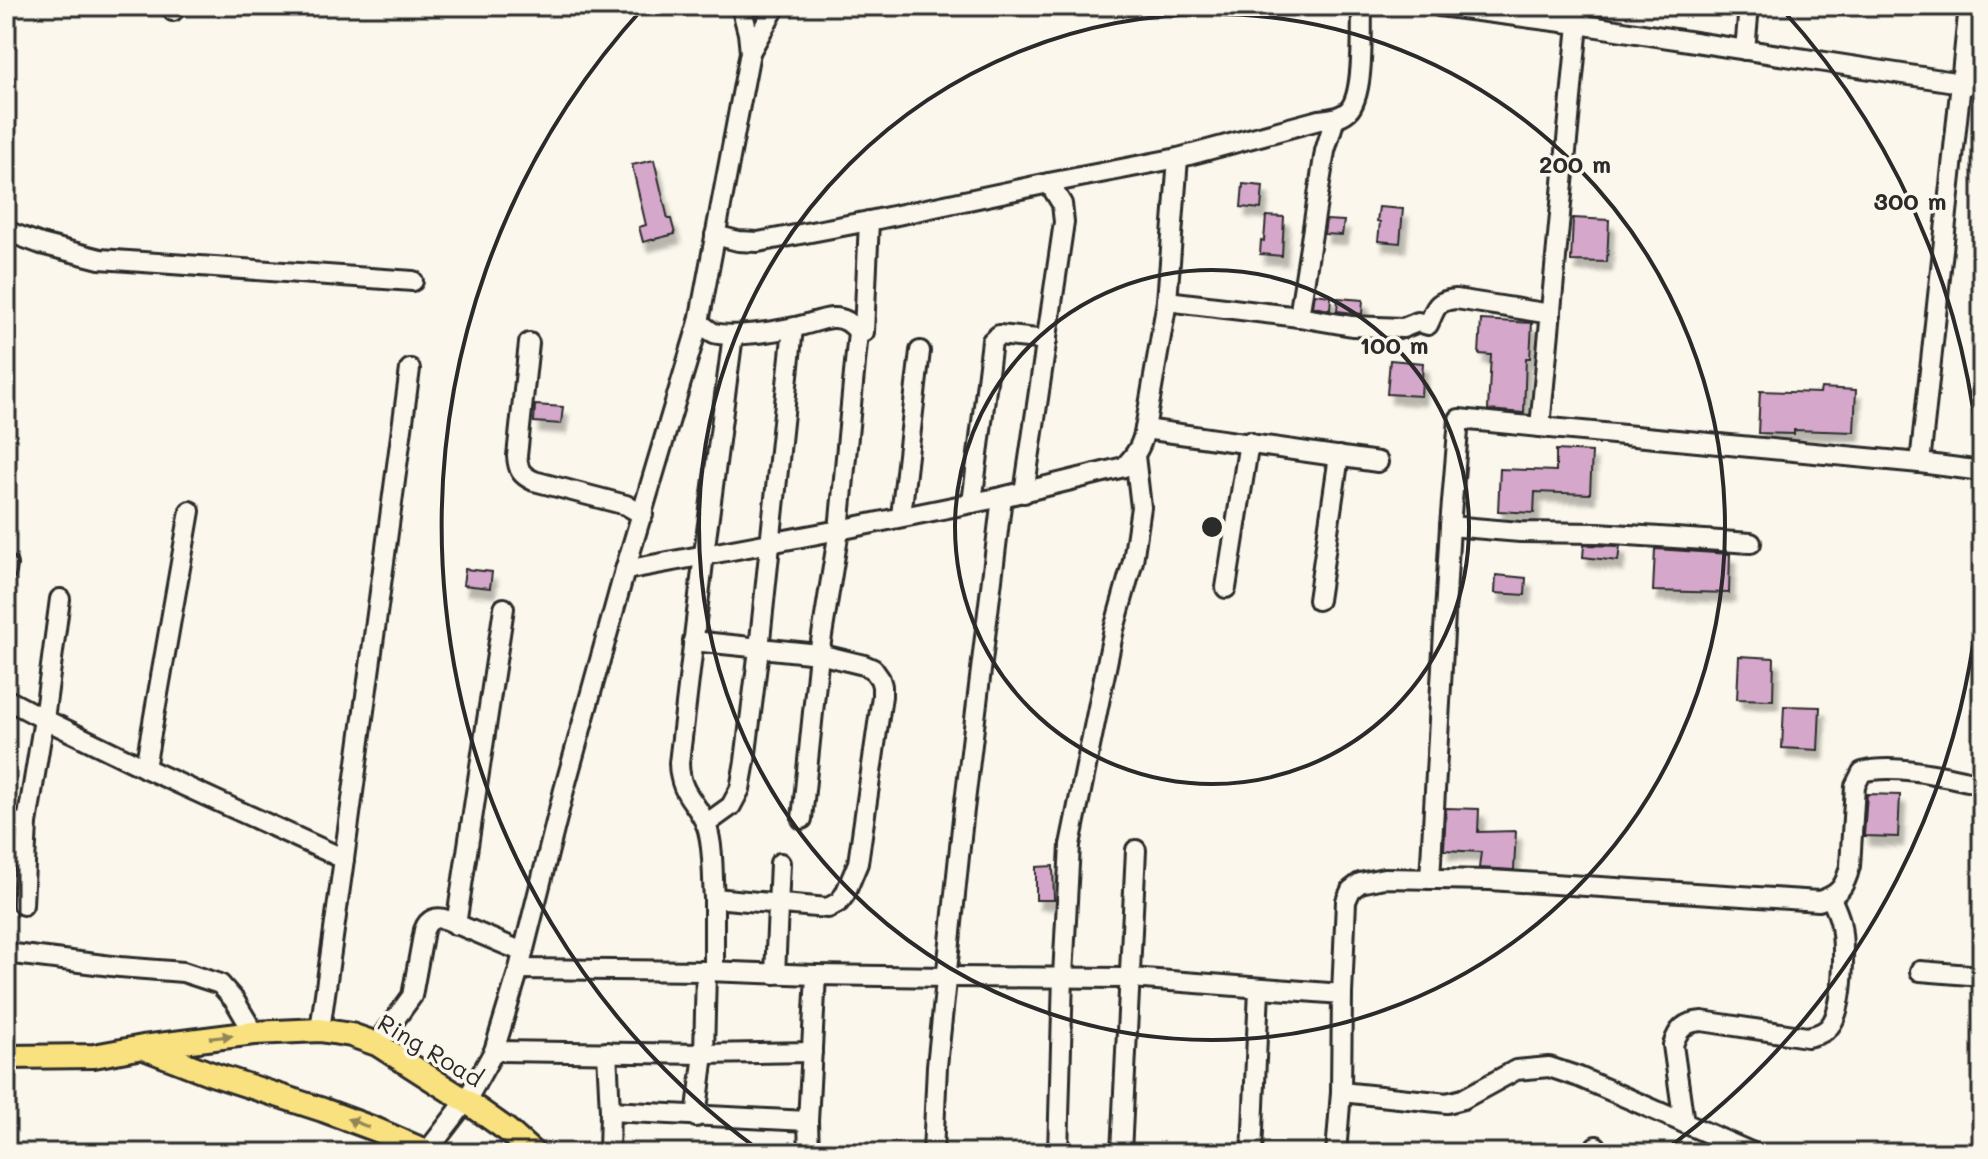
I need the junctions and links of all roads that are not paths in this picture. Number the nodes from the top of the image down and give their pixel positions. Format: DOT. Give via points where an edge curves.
graph roads {
  1 [pos="741,6"];
  2 [pos="776,6"];
  3 [pos="1362,6"];
  4 [pos="1439,6"];
  5 [pos="1749,6"];
  6 [pos="1969,6"];
  7 [pos="1579,15"];
  8 [pos="1745,50"];
  9 [pos="750,52"];
  10 [pos="1961,83"];
  11 [pos="1982,87"];
  12 [pos="1335,118"];
  13 [pos="1178,158"];
  14 [pos="1049,183"];
  15 [pos="869,221"];
  16 [pos="6,231"];
  17 [pos="715,235"];
  18 [pos="413,281"];
  19 [pos="1167,301"];
  20 [pos="1551,314"];
  21 [pos="1299,317"];
  22 [pos="699,322"];
  23 [pos="793,328"];
  24 [pos="864,332"];
  25 [pos="733,335"];
  26 [pos="1047,340"];
  27 [pos="529,343"];
  28 [pos="920,351"];
  29 [pos="410,369"];
  30 [pos="1540,427"];
  31 [pos="1145,429"];
  32 [pos="1249,442"];
  33 [pos="1135,456"];
  34 [pos="1339,456"];
  35 [pos="1378,462"];
  36 [pos="1920,463"];
  37 [pos="1982,471"];
  38 [pos="1024,493"];
  39 [pos="1002,497"];
  40 [pos="972,503"];
  41 [pos="190,511"];
  42 [pos="643,515"];
  43 [pos="901,516"];
  44 [pos="1450,526"];
  45 [pos="839,530"];
  46 [pos="770,542"];
  47 [pos="1751,543"];
  48 [pos="704,554"];
  49 [pos="7,565"];
  50 [pos="625,570"];
  51 [pos="6,571"];
  52 [pos="1226,588"];
  53 [pos="60,599"];
  54 [pos="1318,600"];
  55 [pos="504,608"];
  56 [pos="693,641"];
  57 [pos="759,649"];
  58 [pos="819,654"];
  59 [pos="6,699"];
  60 [pos="44,719"];
  61 [pos="145,768"];
  62 [pos="1982,784"];
  63 [pos="802,819"];
  64 [pos="6,822"];
  65 [pos="27,823"];
  66 [pos="706,824"];
  67 [pos="1136,850"];
  68 [pos="344,859"];
  69 [pos="780,863"];
  70 [pos="1430,879"];
  71 [pos="714,898"];
  72 [pos="1831,898"];
  73 [pos="779,903"];
  74 [pos="23,905"];
  75 [pos="456,925"];
  76 [pos="6,953"];
  77 [pos="521,961"];
  78 [pos="710,971"];
  79 [pos="1920,971"];
  80 [pos="775,974"];
  81 [pos="816,975"];
  82 [pos="1063,976"];
  83 [pos="1982,976"];
  84 [pos="947,977"];
  85 [pos="1131,978"];
  86 [pos="1259,989"];
  87 [pos="1342,994"];
  88 [pos="320,1030"];
  89 [pos="254,1033"];
  90 [pos="377,1044"];
  91 [pos="143,1047"];
  92 [pos="494,1051"];
  93 [pos="607,1052"];
  94 [pos="812,1052"];
  95 [pos="704,1054"];
  96 [pos="6,1057"];
  97 [pos="76,1057"];
  98 [pos="6,1068"];
  99 [pos="1341,1092"];
  100 [pos="466,1101"];
  101 [pos="610,1111"];
  102 [pos="696,1117"];
  103 [pos="808,1121"];
  104 [pos="1684,1123"];
  105 [pos="428,1153"];
  106 [pos="533,1153"];
  107 [pos="609,1153"];
  108 [pos="809,1153"];
  109 [pos="933,1153"];
  110 [pos="1058,1153"];
  111 [pos="1121,1153"];
  112 [pos="1252,1153"];
  113 [pos="1336,1153"];
  114 [pos="1753,1153"];
  1 -- 9 [label="street"];
  2 -- 9 [label="street"];
  3 -- 12 [label="street" via="1359,85 1348,110"];
  4 -- 7 [label="street"];
  5 -- 8 [label="street"];
  6 -- 10 [label="street"];
  7 -- 8 [label="street"];
  7 -- 20 [label="street"];
  8 -- 10 [label="street"];
  9 -- 17 [label="street"];
  10 -- 11 [label="street"];
  10 -- 36 [label="street"];
  12 -- 13 [label="street"];
  12 -- 21 [label="street"];
  13 -- 14 [label="street"];
  13 -- 19 [label="street"];
  14 -- 15 [label="street"];
  14 -- 26 [label="street" via="1062,204 1064,222"];
  15 -- 17 [label="street" via="758,242"];
  15 -- 24 [label="street"];
  16 -- 18 [label="street" via="100,259"];
  17 -- 22 [label="street"];
  19 -- 21 [label="street"];
  19 -- 31 [label="street"];
  20 -- 21 [label="street" via="1456,299 1437,306 1428,325 1418,322 1403,328"];
  20 -- 30 [label="street"];
  22 -- 25 [label="street" via="718,334"];
  22 -- 42 [label="street"];
  23 -- 25 [label="street"];
  23 -- 45 [label="street" via="833,317 858,332"];
  23 -- 46 [label="street"];
  25 -- 48 [label="street"];
  26 -- 38 [label="street"];
  26 -- 40 [label="street" via="999,335 992,341"];
  27 -- 42 [label="street" via="517,456 523,476 626,505"];
  28 -- 43 [label="street"];
  29 -- 68 [label="street"];
  30 -- 36 [label="street"];
  30 -- 44 [label="street" via="1459,419"];
  31 -- 32 [label="street"];
  31 -- 33 [label="street"];
  32 -- 34 [label="street"];
  32 -- 52 [label="street"];
  33 -- 38 [label="street" via="1124,467"];
  33 -- 82 [label="street" via="1141,507 1070,845"];
  34 -- 35 [label="street"];
  34 -- 54 [label="street"];
  36 -- 37 [label="street"];
  38 -- 39 [label="street"];
  39 -- 40 [label="street"];
  39 -- 84 [label="street"];
  40 -- 43 [label="street"];
  41 -- 61 [label="street"];
  42 -- 50 [label="street"];
  43 -- 45 [label="street"];
  44 -- 47 [label="street"];
  44 -- 70 [label="street"];
  45 -- 46 [label="street"];
  45 -- 58 [label="street"];
  46 -- 48 [label="street"];
  46 -- 57 [label="street"];
  48 -- 50 [label="street"];
  48 -- 56 [label="street"];
  49 -- 51 [label="street"];
  50 -- 77 [label="street"];
  53 -- 60 [label="street"];
  55 -- 75 [label="street"];
  56 -- 57 [label="street"];
  56 -- 66 [label="street" via="679,774"];
  57 -- 58 [label="street"];
  57 -- 66 [label="street" via="740,789 731,806"];
  58 -- 63 [label="street"];
  58 -- 73 [label="street" via="864,665 880,679 863,835 858,863 839,902 828,908"];
  59 -- 60 [label="street"];
  60 -- 61 [label="street"];
  60 -- 65 [label="street"];
  61 -- 68 [label="street"];
  62 -- 72 [label="street" via="1920,771 1862,772 1855,786 1850,866 1841,890"];
  64 -- 65 [label="street"];
  65 -- 74 [label="street"];
  66 -- 71 [label="street"];
  67 -- 85 [label="street"];
  68 -- 88 [label="street"];
  69 -- 73 [label="street"];
  70 -- 72 [label="street" via="1803,901"];
  70 -- 87 [label="street" via="1384,878 1351,890 1346,901"];
  71 -- 73 [label="street"];
  71 -- 78 [label="street"];
  72 -- 104 [label="street" via="1843,941 1836,1017 1820,1034 1807,1037 1702,1021 1683,1026 1673,1045"];
  73 -- 80 [label="street"];
  75 -- 77 [label="street"];
  75 -- 90 [label="street" via="440,917 427,923 412,996"];
  76 -- 89 [label="street" via="183,972 220,984"];
  77 -- 78 [label="street"];
  77 -- 92 [label="street"];
  78 -- 80 [label="street"];
  78 -- 95 [label="street"];
  79 -- 83 [label="street"];
  80 -- 81 [label="street"];
  81 -- 84 [label="street"];
  81 -- 94 [label="street"];
  82 -- 84 [label="street"];
  82 -- 85 [label="street"];
  82 -- 110 [label="street"];
  84 -- 109 [label="street"];
  85 -- 86 [label="street"];
  85 -- 111 [label="street"];
  86 -- 87 [label="street"];
  86 -- 112 [label="street"];
  87 -- 99 [label="street"];
  88 -- 89 [label="main road, Ring Road"];
  88 -- 90 [label="main road, Ring Road"];
  91 -- 89 [label="main road, Ring Road, one-way"];
  90 -- 100 [label="main road, Ring Road"];
  91 -- 97 [label="main road, Ring Road"];
  105 -- 91 [label="main road, one-way"];
  92 -- 93 [label="street"];
  92 -- 100 [label="street"];
  93 -- 95 [label="street"];
  93 -- 101 [label="street"];
  94 -- 95 [label="street"];
  94 -- 103 [label="street"];
  95 -- 102 [label="street"];
  96 -- 97 [label="main road, Ring Road"];
  97 -- 98 [label="street"];
  99 -- 104 [label="street" via="1447,1103 1516,1070 1549,1067"];
  99 -- 113 [label="street"];
  100 -- 105 [label="street"];
  100 -- 106 [label="main road, Ring Road"];
  101 -- 102 [label="street"];
  101 -- 107 [label="street"];
  102 -- 103 [label="street"];
  103 -- 108 [label="street"];
  104 -- 114 [label="street"];
}
